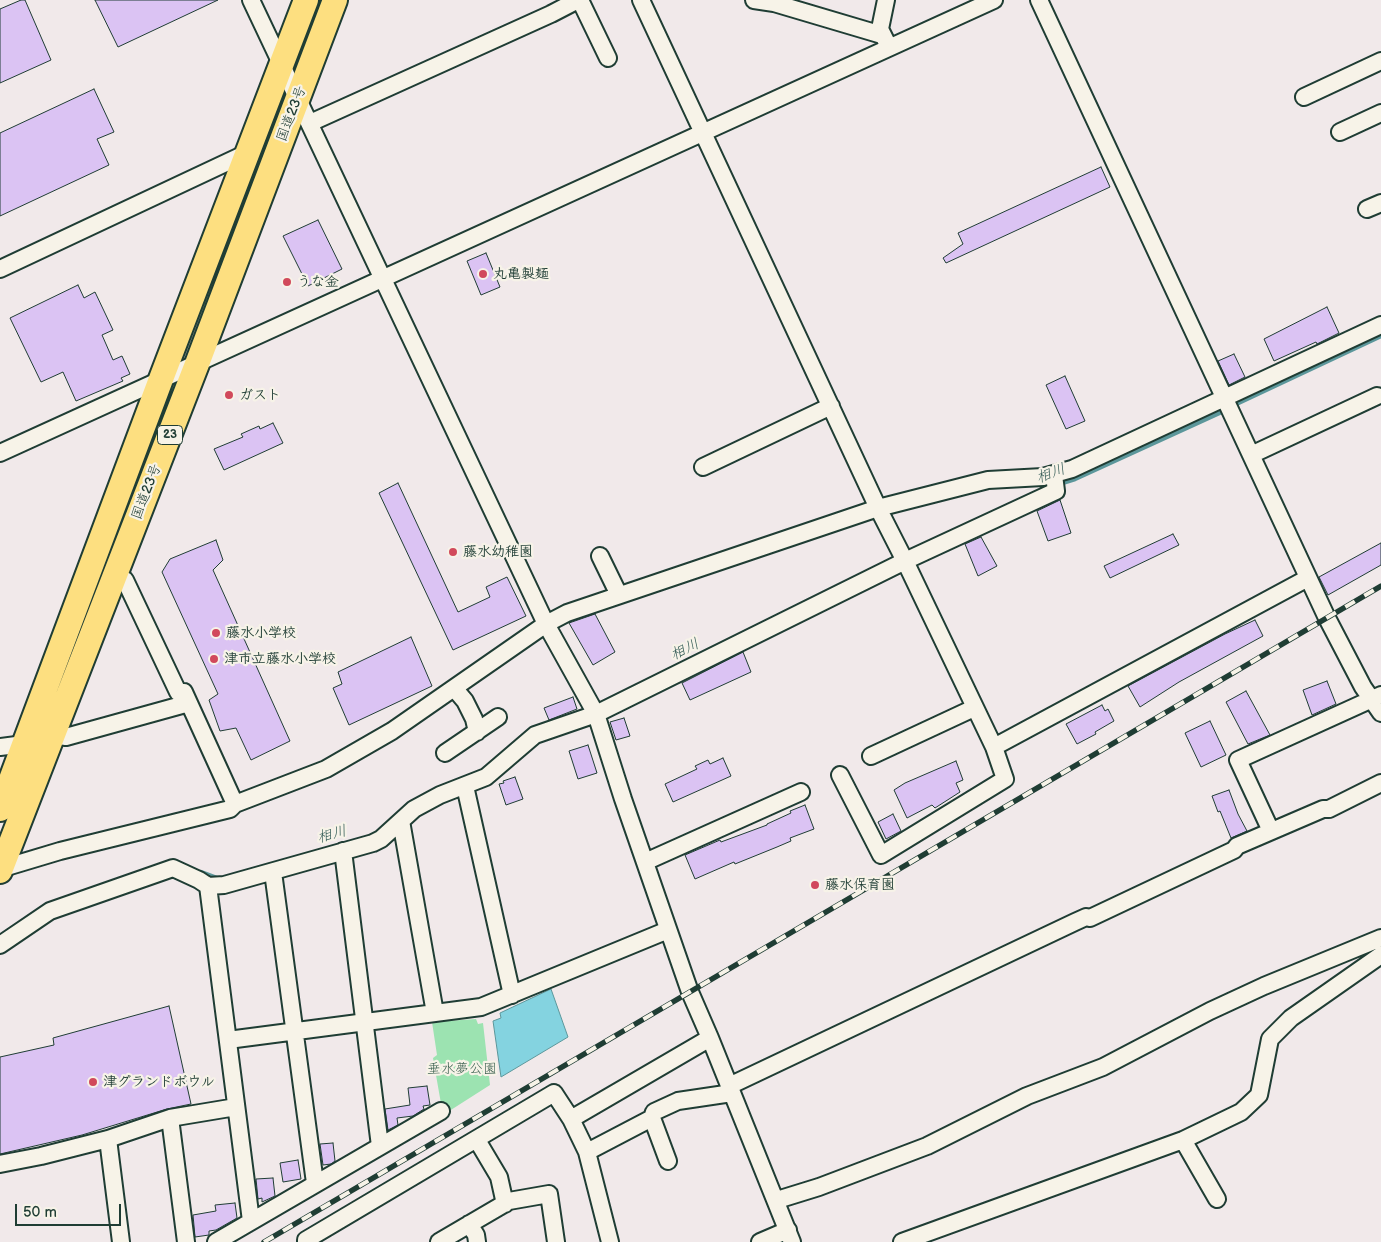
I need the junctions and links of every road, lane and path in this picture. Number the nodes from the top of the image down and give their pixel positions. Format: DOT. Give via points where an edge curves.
graph roads {
  1 [pos="251,0"];
  2 [pos="306,0"];
  3 [pos="335,0"];
  4 [pos="579,0"];
  5 [pos="641,0"];
  6 [pos="754,0"];
  7 [pos="886,0"];
  8 [pos="994,0"];
  9 [pos="1039,0"];
  10 [pos="886,41"];
  11 [pos="608,58"];
  12 [pos="1381,61"];
  13 [pos="282,65"];
  14 [pos="1304,97"];
  15 [pos="297,99"];
  16 [pos="1381,113"];
  17 [pos="310,123"];
  18 [pos="703,132"];
  19 [pos="1340,132"];
  20 [pos="249,152"];
  21 [pos="0,269"];
  22 [pos="383,278"];
  23 [pos="1381,325"];
  24 [pos="197,364"];
  25 [pos="161,379"];
  26 [pos="1377,396"];
  27 [pos="1226,405"];
  28 [pos="831,406"];
  29 [pos="0,453"];
  30 [pos="1251,455"];
  31 [pos="703,466"];
  32 [pos="1055,482"];
  33 [pos="878,508"];
  34 [pos="600,556"];
  35 [pos="903,557"];
  36 [pos="1308,578"];
  37 [pos="125,580"];
  38 [pos="619,595"];
  39 [pos="546,624"];
  40 [pos="454,688"];
  41 [pos="1378,702"];
  42 [pos="189,704"];
  43 [pos="974,708"];
  44 [pos="594,709"];
  45 [pos="498,717"];
  46 [pos="477,732"];
  47 [pos="53,735"];
  48 [pos="24,744"];
  49 [pos="0,747"];
  50 [pos="994,747"];
  51 [pos="445,753"];
  52 [pos="870,756"];
  53 [pos="840,775"];
  54 [pos="1381,783"];
  55 [pos="465,786"];
  56 [pos="801,792"];
  57 [pos="235,804"];
  58 [pos="0,809"];
  59 [pos="401,821"];
  60 [pos="1271,831"];
  61 [pos="343,851"];
  62 [pos="645,862"];
  63 [pos="0,870"];
  64 [pos="274,872"];
  65 [pos="208,886"];
  66 [pos="668,930"];
  67 [pos="1381,938"];
  68 [pos="0,945"];
  69 [pos="1381,955"];
  70 [pos="512,996"];
  71 [pos="435,1013"];
  72 [pos="364,1023"];
  73 [pos="294,1031"];
  74 [pos="710,1038"];
  75 [pos="228,1040"];
  76 [pos="731,1090"];
  77 [pos="236,1107"];
  78 [pos="441,1111"];
  79 [pos="170,1118"];
  80 [pos="652,1118"];
  81 [pos="571,1119"];
  82 [pos="108,1139"];
  83 [pos="477,1140"];
  84 [pos="1183,1140"];
  85 [pos="380,1146"];
  86 [pos="587,1152"];
  87 [pos="668,1161"];
  88 [pos="0,1164"];
  89 [pos="315,1183"];
  90 [pos="1217,1199"];
  91 [pos="777,1200"];
  92 [pos="505,1204"];
  93 [pos="251,1222"];
  94 [pos="469,1224"];
  95 [pos="790,1236"];
  96 [pos="121,1242"];
  97 [pos="186,1242"];
  98 [pos="216,1242"];
  99 [pos="306,1242"];
  100 [pos="439,1242"];
  101 [pos="477,1242"];
  102 [pos="556,1242"];
  103 [pos="610,1242"];
  104 [pos="760,1242"];
  105 [pos="902,1242"];
  1 -- 13 [label="street"];
  2 -- 13 [label="highway, 国道23号 / 23"];
  3 -- 15 [label="highway, 国道23号 / 23"];
  4 -- 11 [label="street"];
  4 -- 17 [label="street"];
  5 -- 18 [label="street"];
  6 -- 10 [label="street" via="774,3"];
  7 -- 10 [label="street" via="880,30"];
  8 -- 10 [label="street"];
  9 -- 27 [label="street"];
  10 -- 18 [label="street"];
  12 -- 14 [label="street"];
  13 -- 15 [label="street"];
  13 -- 20 [label="highway, 国道23号 / 23"];
  15 -- 17 [label="street"];
  15 -- 24 [label="highway, 国道23号 / 23"];
  16 -- 19 [label="street"];
  17 -- 22 [label="street"];
  18 -- 22 [label="street"];
  18 -- 28 [label="street"];
  20 -- 21 [label="street"];
  20 -- 25 [label="highway, 国道23号 / 23"];
  22 -- 24 [label="street"];
  22 -- 39 [label="street"];
  23 -- 27 [label="street"];
  24 -- 25 [label="street"];
  24 -- 47 [label="highway, 国道23号 / 23"];
  25 -- 29 [label="street"];
  25 -- 48 [label="highway, 国道23号 / 23"];
  26 -- 30 [label="street"];
  27 -- 30 [label="street"];
  27 -- 32 [label="street" via="1072,469"];
  28 -- 31 [label="street"];
  28 -- 33 [label="street"];
  30 -- 36 [label="street"];
  32 -- 33 [label="street" via="1043,477 988,480"];
  32 -- 35 [label="street"];
  33 -- 35 [label="street"];
  33 -- 38 [label="street"];
  34 -- 38 [label="street"];
  35 -- 43 [label="street"];
  35 -- 44 [label="street"];
  36 -- 41 [label="street" via="1363,688"];
  36 -- 50 [label="street"];
  37 -- 42 [label="street" via="178,692 184,692"];
  38 -- 39 [label="street"];
  39 -- 40 [label="street"];
  39 -- 44 [label="street"];
  40 -- 46 [label="street" via="465,701"];
  40 -- 57 [label="street" via="392,731 326,769"];
  41 -- 60 [label="street" via="1238,760"];
  42 -- 47 [label="street" via="66,737"];
  42 -- 57 [label="street"];
  43 -- 50 [label="street"];
  43 -- 52 [label="street"];
  44 -- 55 [label="street" via="535,735 486,778"];
  44 -- 62 [label="street" via="628,797"];
  45 -- 46 [label="street"];
  46 -- 51 [label="street"];
  47 -- 63 [label="highway, 国道23号 / 23"];
  48 -- 49 [label="street"];
  48 -- 58 [label="highway, 国道23号 / 23"];
  50 -- 53 [label="street" via="1005,779 881,855"];
  54 -- 60 [label="street"];
  55 -- 59 [label="street" via="423,803"];
  55 -- 70 [label="street"];
  56 -- 62 [label="street"];
  57 -- 63 [label="street" via="230,809 60,851"];
  59 -- 61 [label="street" via="381,839"];
  59 -- 71 [label="street"];
  60 -- 76 [label="street" via="1090,918 1075,922"];
  61 -- 64 [label="street"];
  61 -- 72 [label="street"];
  62 -- 66 [label="street"];
  64 -- 65 [label="street" via="224,886"];
  64 -- 73 [label="street"];
  65 -- 68 [label="street" via="173,868 50,910"];
  65 -- 75 [label="street"];
  66 -- 70 [label="street"];
  66 -- 74 [label="street"];
  67 -- 91 [label="street" via="1264,986 1103,1067 1027,1096 927,1146"];
  69 -- 84 [label="street" via="1291,1018 1270,1038 1259,1095 1242,1112"];
  70 -- 71 [label="street" via="481,1007"];
  71 -- 72 [label="street"];
  72 -- 73 [label="street"];
  72 -- 85 [label="street"];
  73 -- 75 [label="street"];
  73 -- 89 [label="street"];
  74 -- 76 [label="street"];
  74 -- 81 [label="street"];
  75 -- 77 [label="street"];
  76 -- 80 [label="street" via="678,1101 654,1112"];
  76 -- 91 [label="street"];
  77 -- 79 [label="street"];
  77 -- 93 [label="street"];
  78 -- 85 [label="street"];
  79 -- 82 [label="street"];
  79 -- 97 [label="street"];
  80 -- 86 [label="street"];
  80 -- 87 [label="street"];
  81 -- 83 [label="street" via="554,1093"];
  81 -- 86 [label="street"];
  82 -- 88 [label="street"];
  82 -- 96 [label="street"];
  83 -- 92 [label="street" via="499,1177"];
  83 -- 99 [label="street"];
  84 -- 90 [label="street"];
  84 -- 105 [label="street"];
  85 -- 89 [label="street"];
  86 -- 103 [label="street"];
  89 -- 93 [label="street"];
  91 -- 95 [label="street"];
  92 -- 94 [label="street"];
  92 -- 102 [label="street" via="549,1194"];
  93 -- 98 [label="street"];
  94 -- 100 [label="street"];
  94 -- 101 [label="street"];
  95 -- 104 [label="street"];
}
